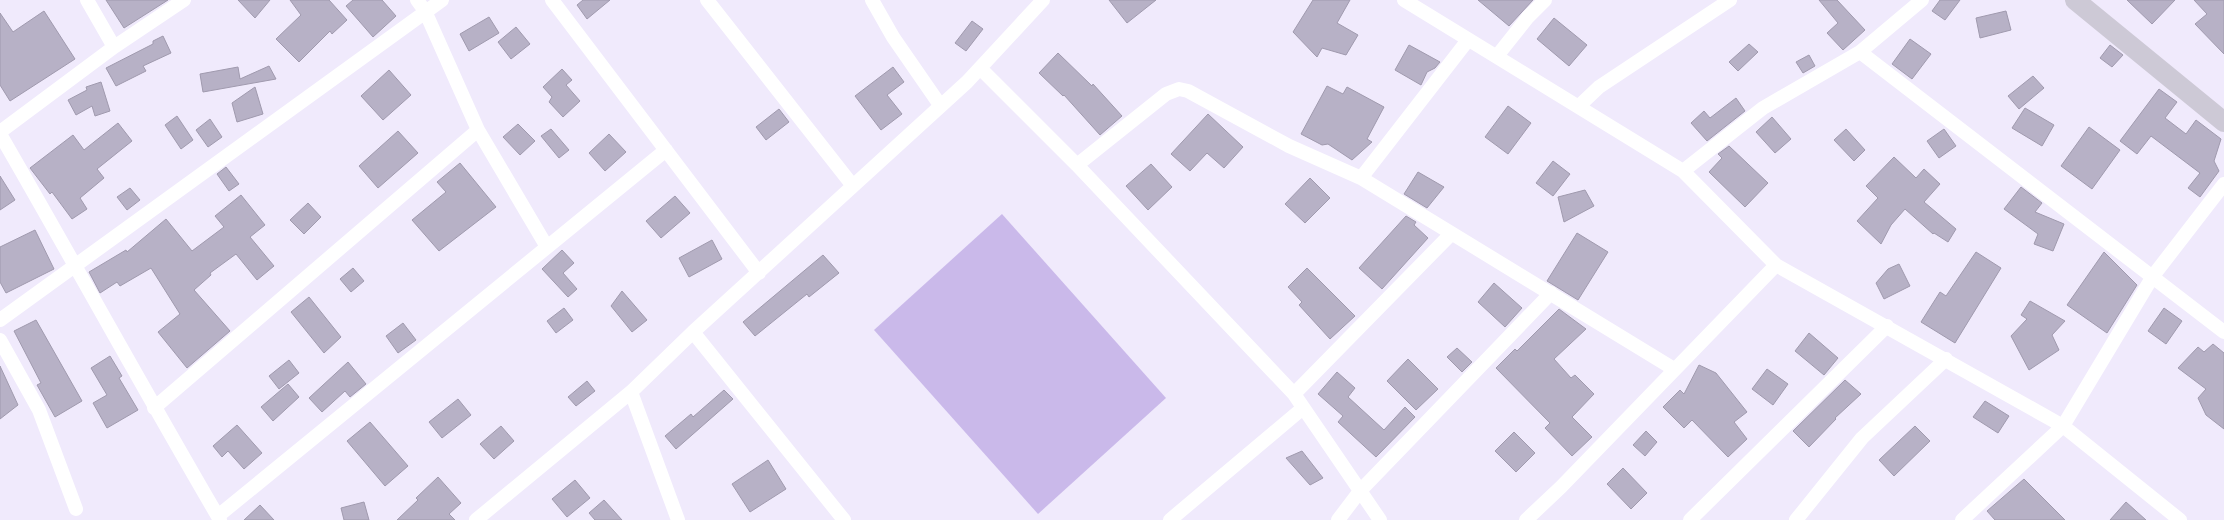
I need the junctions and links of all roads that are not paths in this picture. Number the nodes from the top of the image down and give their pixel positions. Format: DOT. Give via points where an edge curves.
graph roads {
  1 [pos="87,0"];
  2 [pos="184,0"];
  3 [pos="442,0"];
  4 [pos="552,0"];
  5 [pos="708,0"];
  6 [pos="872,0"];
  7 [pos="1043,0"];
  8 [pos="1404,0"];
  9 [pos="1545,0"];
  10 [pos="1730,0"];
  11 [pos="1922,0"];
  12 [pos="2075,0"];
  13 [pos="421,6"];
  14 [pos="1468,40"];
  15 [pos="114,47"];
  16 [pos="1860,52"];
  17 [pos="1497,56"];
  18 [pos="980,68"];
  19 [pos="940,106"];
  20 [pos="1579,106"];
  21 [pos="2224,122"];
  22 [pos="478,130"];
  23 [pos="0,133"];
  24 [pos="666,150"];
  25 [pos="1077,165"];
  26 [pos="1683,171"];
  27 [pos="1361,178"];
  28 [pos="2224,184"];
  29 [pos="852,186"];
  30 [pos="1450,234"];
  31 [pos="547,247"];
  32 [pos="1776,265"];
  33 [pos="76,266"];
  34 [pos="759,273"];
  35 [pos="2153,276"];
  36 [pos="1551,293"];
  37 [pos="0,320"];
  38 [pos="1887,326"];
  39 [pos="693,332"];
  40 [pos="2224,332"];
  41 [pos="0,340"];
  42 [pos="1946,360"];
  43 [pos="1674,369"];
  44 [pos="631,392"];
  45 [pos="1294,394"];
  46 [pos="154,408"];
  47 [pos="1304,408"];
  48 [pos="2062,426"];
  49 [pos="1360,491"];
  50 [pos="76,508"];
  51 [pos="219,518"];
  52 [pos="674,518"];
  53 [pos="2177,519"];
  54 [pos="476,520"];
  55 [pos="844,520"];
  56 [pos="1170,520"];
  57 [pos="1338,520"];
  58 [pos="1380,520"];
  59 [pos="1526,520"];
  60 [pos="1690,520"];
  61 [pos="1796,520"];
  62 [pos="1962,520"];
  1 -- 15 [label="street"];
  2 -- 15 [label="street"];
  3 -- 13 [label="street"];
  4 -- 24 [label="street"];
  5 -- 29 [label="street"];
  6 -- 19 [label="street"];
  7 -- 18 [label="street"];
  8 -- 14 [label="street"];
  9 -- 17 [label="street"];
  10 -- 20 [label="street" via="1599,87"];
  11 -- 16 [label="street"];
  12 -- 21 [label="street"];
  13 -- 22 [label="street"];
  13 -- 33 [label="street"];
  14 -- 17 [label="street"];
  14 -- 27 [label="street"];
  15 -- 23 [label="street"];
  16 -- 26 [label="street" via="1763,108"];
  16 -- 35 [label="street"];
  17 -- 20 [label="street"];
  18 -- 19 [label="street"];
  18 -- 25 [label="street"];
  19 -- 29 [label="street"];
  20 -- 26 [label="street"];
  22 -- 31 [label="street"];
  22 -- 46 [label="street"];
  23 -- 33 [label="street"];
  24 -- 31 [label="street"];
  24 -- 34 [label="street"];
  25 -- 27 [label="street" via="1166,94 1179,89 1204,99 1289,146"];
  25 -- 45 [label="street"];
  26 -- 32 [label="street"];
  27 -- 30 [label="street"];
  28 -- 35 [label="street"];
  29 -- 34 [label="street"];
  30 -- 36 [label="street"];
  30 -- 45 [label="street"];
  31 -- 51 [label="street"];
  32 -- 38 [label="street"];
  32 -- 43 [label="street"];
  33 -- 37 [label="street"];
  33 -- 46 [label="street"];
  34 -- 39 [label="street"];
  35 -- 40 [label="street"];
  35 -- 48 [label="street"];
  36 -- 43 [label="street"];
  36 -- 49 [label="street"];
  38 -- 42 [label="street"];
  38 -- 60 [label="street"];
  39 -- 44 [label="street"];
  39 -- 55 [label="street"];
  41 -- 50 [label="street" via="39,410"];
  42 -- 48 [label="street"];
  42 -- 61 [label="street" via="1862,438"];
  43 -- 59 [label="street"];
  44 -- 52 [label="street"];
  44 -- 54 [label="street"];
  45 -- 47 [label="street"];
  46 -- 51 [label="street"];
  47 -- 49 [label="street"];
  47 -- 56 [label="street"];
  48 -- 53 [label="street"];
  48 -- 62 [label="street"];
  49 -- 57 [label="street"];
  49 -- 58 [label="street"];
}
